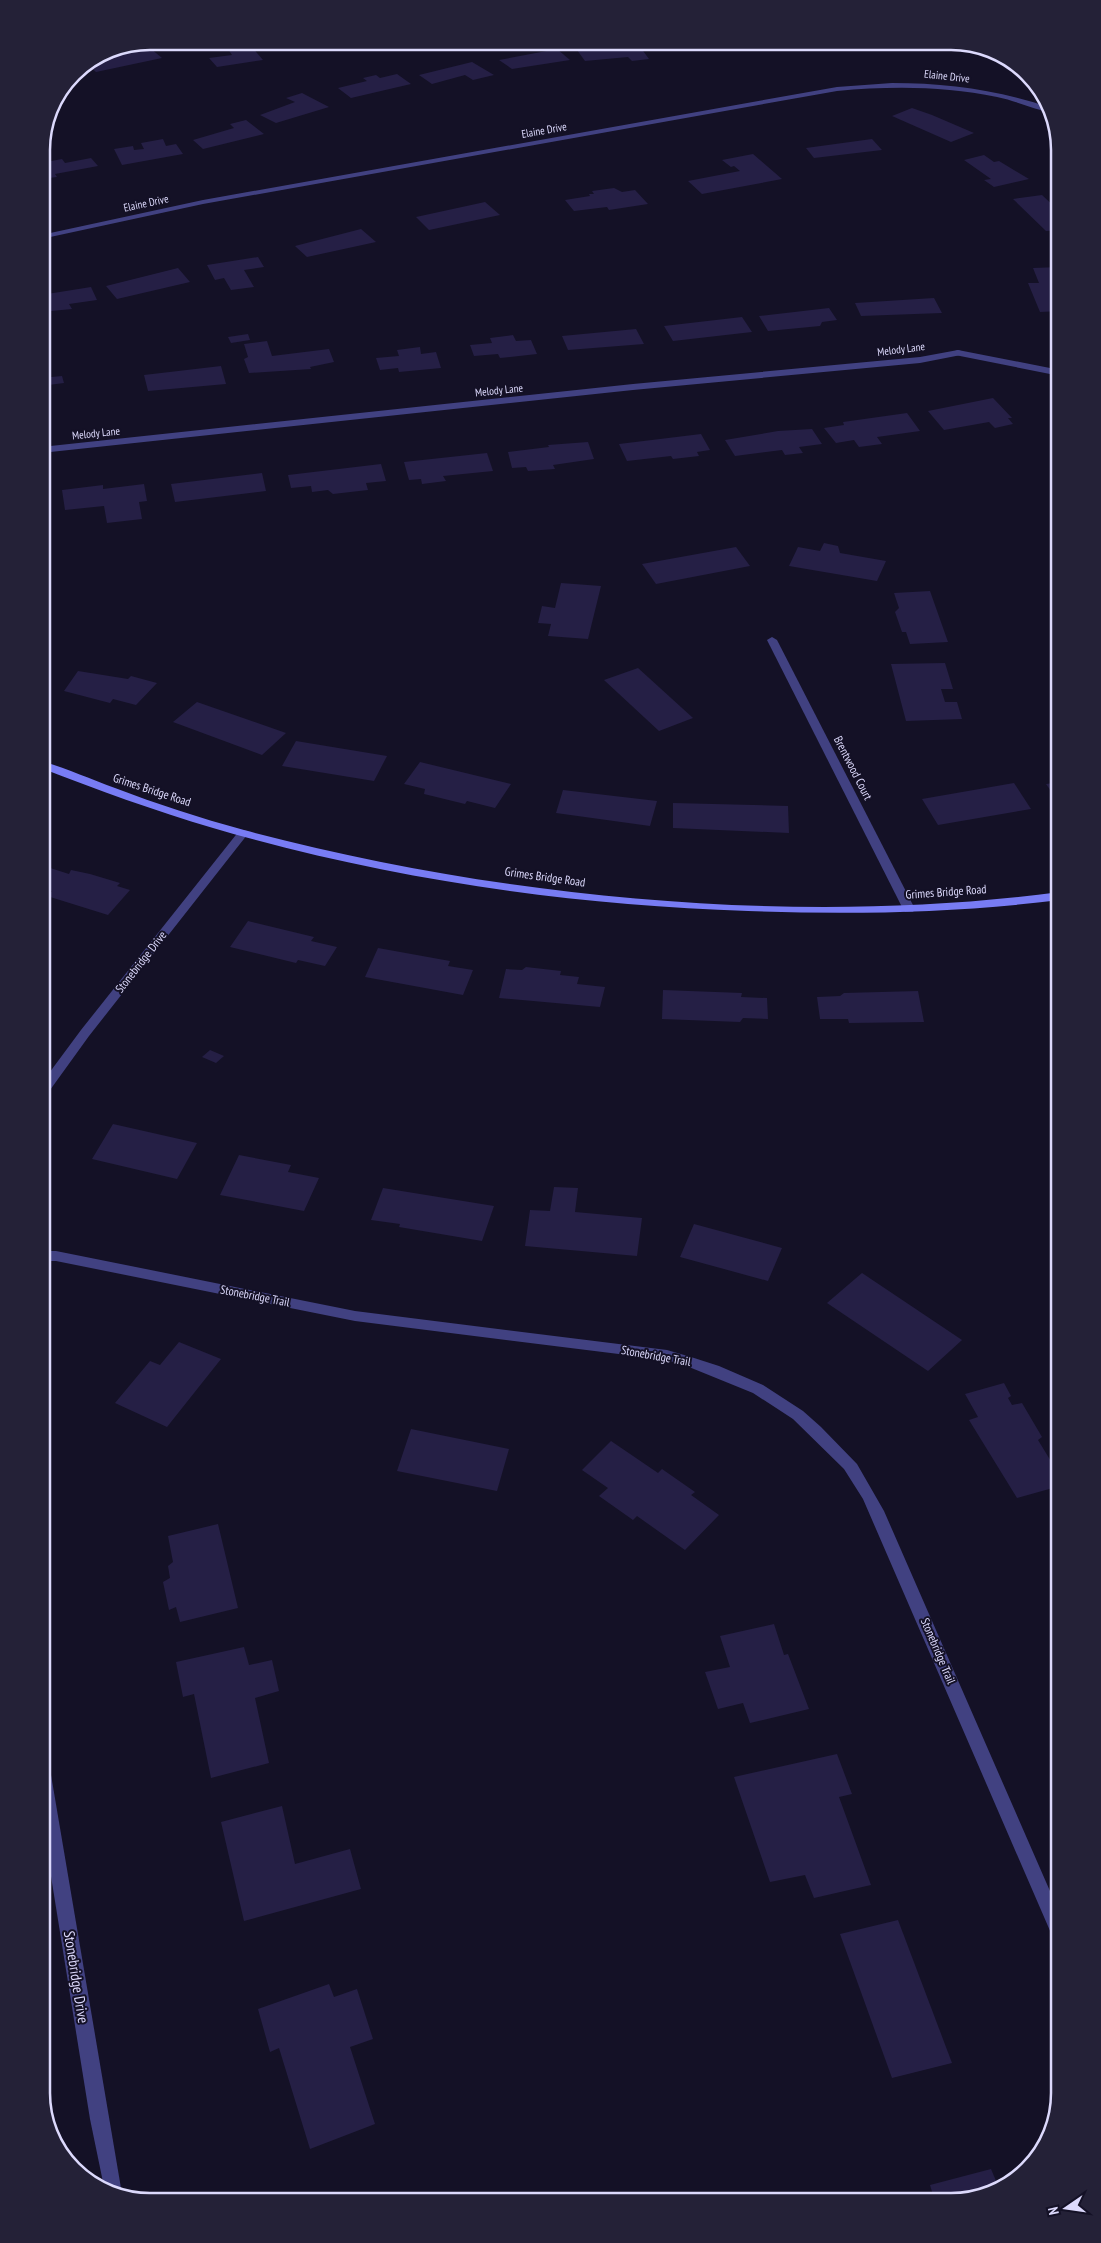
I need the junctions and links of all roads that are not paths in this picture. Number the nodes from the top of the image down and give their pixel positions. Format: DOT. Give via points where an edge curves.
graph roads {
  1 [pos="1041,107"];
  2 [pos="50,235"];
  3 [pos="1051,371"];
  4 [pos="50,449"];
  5 [pos="772,640"];
  6 [pos="50,768"];
  7 [pos="243,833"];
  8 [pos="1051,897"];
  9 [pos="909,909"];
  10 [pos="50,1082"];
  11 [pos="50,1256"];
  12 [pos="50,1818"];
  13 [pos="1051,1913"];
  14 [pos="113,2186"];
  1 -- 2 [label="street, Elaine Drive" via="967,89 877,84 837,89 203,202"];
  3 -- 4 [label="street, Melody Lane" via="958,353 920,360"];
  5 -- 9 [label="street, Brentwood Court"];
  6 -- 7 [label="street, Grimes Bridge Road" via="117,794"];
  7 -- 9 [label="street, Grimes Bridge Road" via="408,871 587,898 726,908"];
  7 -- 10 [label="street, Stonebridge Drive"];
  8 -- 9 [label="street, Grimes Bridge Road"];
  11 -- 13 [label="street, Stonebridge Trail" via="354,1316 667,1355 739,1378 786,1405 818,1430 856,1473 879,1515"];
  12 -- 14 [label="street, Stonebridge Drive"];
}
